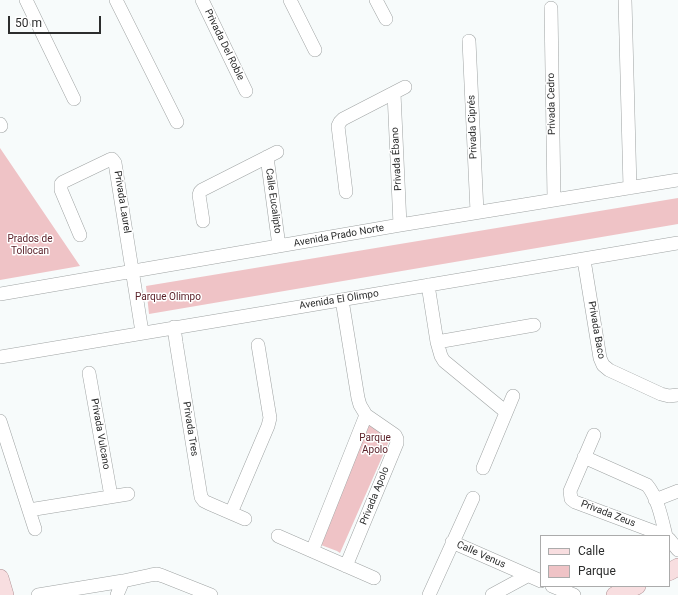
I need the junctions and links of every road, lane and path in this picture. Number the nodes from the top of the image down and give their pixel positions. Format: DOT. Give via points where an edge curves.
graph roads {
  1 [pos="26,0"];
  2 [pos="116,0"];
  3 [pos="202,0"];
  4 [pos="290,0"];
  5 [pos="376,0"];
  6 [pos="625,0"];
  7 [pos="551,8"];
  8 [pos="386,19"];
  9 [pos="469,42"];
  10 [pos="315,50"];
  11 [pos="246,91"];
  12 [pos="74,98"];
  13 [pos="177,122"];
  14 [pos="678,180"];
  15 [pos="630,188"];
  16 [pos="346,192"];
  17 [pos="554,200"];
  18 [pos="477,212"];
  19 [pos="203,221"];
  20 [pos="400,225"];
  21 [pos="80,235"];
  22 [pos="678,243"];
  23 [pos="279,246"];
  24 [pos="584,260"];
  25 [pos="132,271"];
  26 [pos="428,285"];
  27 [pos="0,294"];
  28 [pos="342,300"];
  29 [pos="534,325"];
  30 [pos="174,327"];
  31 [pos="142,332"];
  32 [pos="438,342"];
  33 [pos="258,345"];
  34 [pos="0,357"];
  35 [pos="89,373"];
  36 [pos="678,395"];
  37 [pos="513,396"];
  38 [pos="506,412"];
  39 [pos="366,416"];
  40 [pos="0,421"];
  41 [pos="594,435"];
  42 [pos="584,457"];
  43 [pos="483,468"];
  44 [pos="678,491"];
  45 [pos="128,494"];
  46 [pos="111,496"];
  47 [pos="473,498"];
  48 [pos="655,500"];
  49 [pos="29,510"];
  50 [pos="231,513"];
  51 [pos="245,520"];
  52 [pos="35,530"];
  53 [pos="663,535"];
  54 [pos="666,535"];
  55 [pos="278,536"];
  56 [pos="670,540"];
  57 [pos="452,542"];
  58 [pos="678,550"];
  59 [pos="312,551"];
  60 [pos="346,566"];
  61 [pos="527,576"];
  62 [pos="0,578"];
  63 [pos="374,578"];
  64 [pos="123,581"];
  65 [pos="540,581"];
  66 [pos="554,587"];
  67 [pos="635,587"];
  68 [pos="206,594"];
  69 [pos="6,595"];
  70 [pos="38,595"];
  71 [pos="117,595"];
  72 [pos="429,595"];
  73 [pos="492,595"];
  74 [pos="574,595"];
  75 [pos="615,595"];
  1 -- 12 [label="street"];
  2 -- 13 [label="street"];
  3 -- 11 [label="street, Privada Del Roble"];
  4 -- 10 [label="street"];
  5 -- 8 [label="street"];
  6 -- 15 [label="street"];
  7 -- 17 [label="street, Privada Cedro"];
  9 -- 18 [label="street, Privada Ciprés"];
  14 -- 15 [label="street, Avenida Prado Norte"];
  15 -- 17 [label="street, Avenida Prado Norte"];
  16 -- 20 [label="street, Privada Ébano" via="338,126 340,122 399,90"];
  17 -- 18 [label="street, Avenida Prado Norte"];
  18 -- 20 [label="street, Avenida Prado Norte"];
  19 -- 23 [label="street, Calle Eucalipto" via="199,195 202,190 272,154"];
  20 -- 23 [label="street, Avenida Prado Norte"];
  21 -- 25 [label="street, Privada Laurel" via="61,190 61,184 112,159 115,163"];
  22 -- 24 [label="street, Avenida El Olimpo"];
  23 -- 25 [label="street, Avenida Prado Norte"];
  24 -- 26 [label="street, Avenida El Olimpo"];
  24 -- 36 [label="street, Privada Baco" via="603,366 660,394"];
  25 -- 27 [label="street, Avenida Prado Norte"];
  25 -- 31 [label="street, Privada Laurel"];
  26 -- 28 [label="street, Avenida El Olimpo"];
  26 -- 32 [label="street"];
  28 -- 30 [label="street, Avenida El Olimpo"];
  28 -- 39 [label="street" via="358,398"];
  29 -- 32 [label="street"];
  30 -- 31 [label="street, Avenida El Olimpo"];
  30 -- 50 [label="street, Privada Tres" via="201,497 204,501"];
  31 -- 34 [label="street, Avenida El Olimpo"];
  32 -- 38 [label="street" via="444,361"];
  33 -- 50 [label="street" via="270,418"];
  35 -- 46 [label="street, Privada Vulcano"];
  37 -- 38 [label="street"];
  38 -- 43 [label="street"];
  39 -- 59 [label="street"];
  39 -- 60 [label="street, Privada Apolo" via="395,435 397,443"];
  40 -- 49 [label="street"];
  41 -- 42 [label="street, Privada Zeus"];
  42 -- 48 [label="street, Privada Zeus" via="647,485"];
  42 -- 53 [label="street, Privada Zeus" via="570,491 571,499"];
  44 -- 48 [label="street"];
  45 -- 46 [label="street"];
  46 -- 49 [label="street"];
  47 -- 57 [label="street"];
  48 -- 54 [label="street, Privada Zeus"];
  49 -- 52 [label="street"];
  50 -- 51 [label="street, Privada Tres"];
  55 -- 59 [label="street"];
  56 -- 58 [label="street"];
  57 -- 61 [label="street, Calle Venus"];
  57 -- 72 [label="street, Calle Venus"];
  59 -- 60 [label="street"];
  60 -- 63 [label="street"];
  61 -- 65 [label="street, Calle Venus"];
  61 -- 73 [label="street"];
  62 -- 69 [label="main road"];
  64 -- 68 [label="street" via="157,574"];
  64 -- 70 [label="street"];
  64 -- 71 [label="street"];
  66 -- 74 [label="street"];
  67 -- 75 [label="main road"];
}
